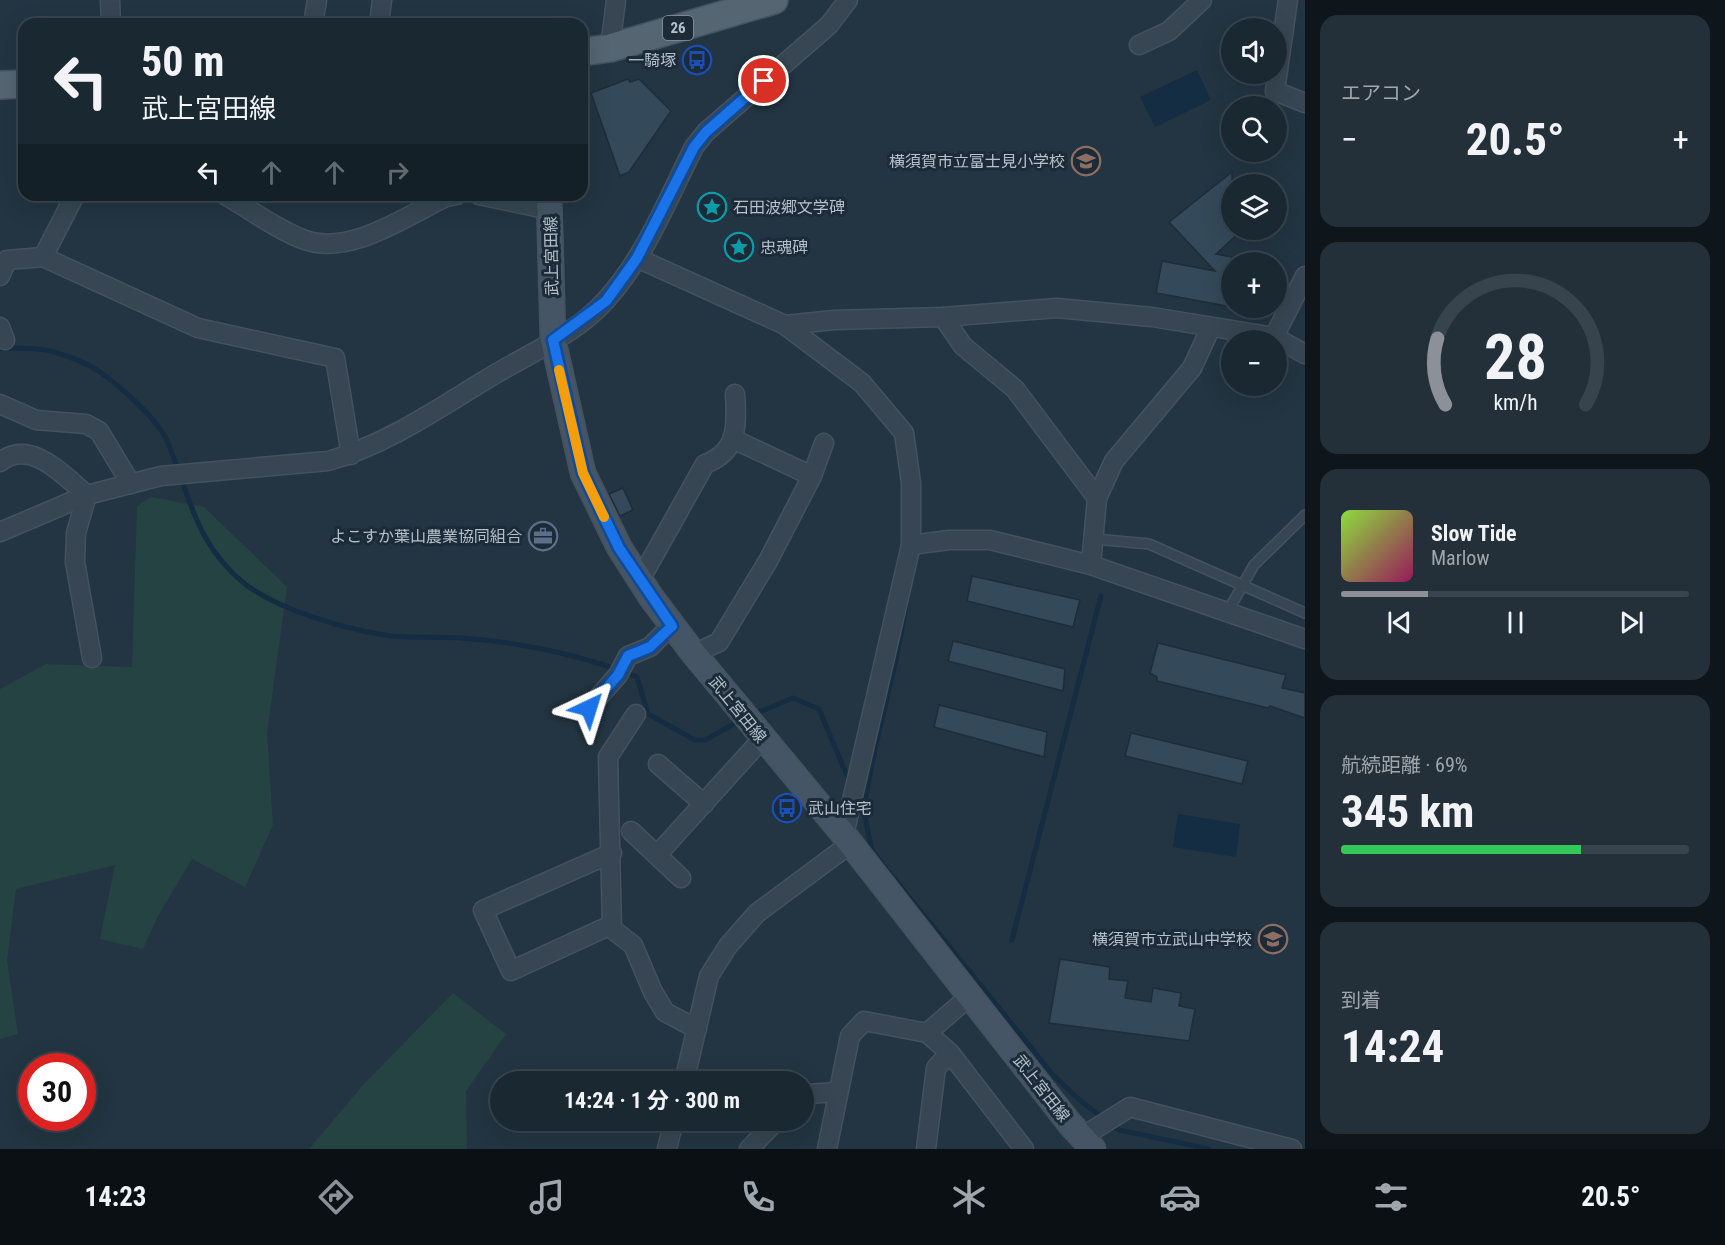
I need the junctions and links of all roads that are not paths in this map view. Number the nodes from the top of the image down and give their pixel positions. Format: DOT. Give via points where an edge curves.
graph roads {
  1 [pos="110,0"];
  2 [pos="317,0"];
  3 [pos="382,0"];
  4 [pos="616,0"];
  5 [pos="774,0"];
  6 [pos="848,0"];
  7 [pos="1202,0"];
  8 [pos="1288,0"];
  9 [pos="111,18"];
  10 [pos="314,18"];
  11 [pos="380,18"];
  12 [pos="1139,45"];
  13 [pos="610,48"];
  14 [pos="588,51"];
  15 [pos="18,84"];
  16 [pos="0,85"];
  17 [pos="1305,103"];
  18 [pos="72,201"];
  19 [pos="235,201"];
  20 [pos="438,201"];
  21 [pos="550,202"];
  22 [pos="43,257"];
  23 [pos="637,258"];
  24 [pos="0,276"];
  25 [pos="1305,276"];
  26 [pos="943,317"];
  27 [pos="785,326"];
  28 [pos="1210,327"];
  29 [pos="1229,330"];
  30 [pos="1278,330"];
  31 [pos="553,340"];
  32 [pos="1287,344"];
  33 [pos="1305,354"];
  34 [pos="735,394"];
  35 [pos="0,405"];
  36 [pos="733,440"];
  37 [pos="824,443"];
  38 [pos="351,455"];
  39 [pos="0,462"];
  40 [pos="812,476"];
  41 [pos="131,484"];
  42 [pos="87,495"];
  43 [pos="1097,498"];
  44 [pos="1305,515"];
  45 [pos="0,532"];
  46 [pos="1095,539"];
  47 [pos="911,545"];
  48 [pos="1091,565"];
  49 [pos="640,580"];
  50 [pos="1243,585"];
  51 [pos="1228,611"];
  52 [pos="1305,613"];
  53 [pos="672,626"];
  54 [pos="1305,639"];
  55 [pos="694,654"];
  56 [pos="92,658"];
  57 [pos="589,708"];
  58 [pos="636,714"];
  59 [pos="751,725"];
  60 [pos="658,764"];
  61 [pos="704,804"];
  62 [pos="632,831"];
  63 [pos="847,839"];
  64 [pos="612,853"];
  65 [pos="657,855"];
  66 [pos="681,878"];
  67 [pos="612,925"];
  68 [pos="970,996"];
  69 [pos="697,1029"];
  70 [pos="927,1032"];
  71 [pos="950,1053"];
  72 [pos="687,1071"];
  73 [pos="837,1092"];
  74 [pos="814,1094"];
  75 [pos="671,1131"];
  76 [pos="766,1131"];
  77 [pos="1088,1143"];
  78 [pos="667,1149"];
  79 [pos="749,1149"];
  80 [pos="827,1149"];
  81 [pos="926,1149"];
  82 [pos="1024,1149"];
  83 [pos="1292,1149"];
  1 -- 9 [label="street"];
  2 -- 10 [label="street"];
  3 -- 11 [label="street"];
  4 -- 13 [label="street"];
  5 -- 13 [label="main road, 26"];
  6 -- 23 [label="street" via="829,25 706,132 694,147"];
  7 -- 12 [label="street" via="1169,31"];
  8 -- 17 [label="street" via="1275,91"];
  13 -- 14 [label="main road, 26"];
  15 -- 16 [label="main road"];
  18 -- 22 [label="street"];
  19 -- 20 [label="street" via="303,240 328,244 356,240"];
  21 -- 31 [label="main road, 武上宮田線"];
  22 -- 24 [label="street" via="7,260"];
  22 -- 38 [label="street" via="198,328 335,358"];
  23 -- 27 [label="street"];
  23 -- 31 [label="street" via="606,301"];
  25 -- 30 [label="street"];
  26 -- 27 [label="street" via="834,320"];
  26 -- 28 [label="street" via="1057,308"];
  26 -- 43 [label="street" via="963,346 1015,389"];
  27 -- 47 [label="street" via="862,383 904,433 911,483"];
  28 -- 29 [label="street"];
  28 -- 43 [label="street" via="1192,368 1114,461"];
  31 -- 38 [label="street" via="420,420"];
  31 -- 49 [label="main road, 武上宮田線" via="583,473 619,548"];
  32 -- 33 [label="street"];
  34 -- 36 [label="street"];
  35 -- 41 [label="street" via="36,420 86,424 99,431"];
  36 -- 40 [label="street"];
  36 -- 49 [label="street" via="722,458 705,464"];
  37 -- 40 [label="street"];
  38 -- 41 [label="street" via="328,461 205,471"];
  39 -- 42 [label="street" via="11,453 24,452 40,459"];
  40 -- 55 [label="street" via="768,561 719,642"];
  41 -- 42 [label="street"];
  42 -- 45 [label="street"];
  42 -- 56 [label="street" via="76,533 75,562"];
  43 -- 46 [label="street"];
  44 -- 50 [label="lane" via="1254,565"];
  46 -- 48 [label="street"];
  46 -- 50 [label="lane" via="1149,544"];
  47 -- 48 [label="street" via="990,540"];
  47 -- 63 [label="street"];
  48 -- 51 [label="street"];
  49 -- 53 [label="main road, 武上宮田線"];
  50 -- 51 [label="lane"];
  50 -- 52 [label="lane"];
  51 -- 54 [label="street"];
  53 -- 55 [label="main road, 武上宮田線"];
  53 -- 57 [label="street" via="650,647 628,656 618,675"];
  55 -- 59 [label="main road, 武上宮田線"];
  58 -- 64 [label="street" via="608,757"];
  59 -- 61 [label="street"];
  59 -- 63 [label="main road, 武上宮田線"];
  60 -- 61 [label="street"];
  61 -- 65 [label="street"];
  62 -- 65 [label="street"];
  63 -- 68 [label="main road, 武上宮田線"];
  63 -- 69 [label="street" via="757,913 728,946 709,976"];
  64 -- 67 [label="street"];
  64 -- 67 [label="street" via="483,910 510,971"];
  65 -- 66 [label="street"];
  67 -- 69 [label="street" via="633,945 665,1012"];
  68 -- 70 [label="street"];
  68 -- 77 [label="main road, 武上宮田線"];
  69 -- 72 [label="street"];
  70 -- 71 [label="street"];
  70 -- 73 [label="street" via="864,1021 850,1036"];
  71 -- 81 [label="street" via="936,1068"];
  71 -- 82 [label="street"];
  73 -- 74 [label="street"];
  73 -- 80 [label="street"];
  75 -- 78 [label="street"];
  76 -- 79 [label="street"];
  77 -- 83 [label="street" via="1130,1107"];
}
